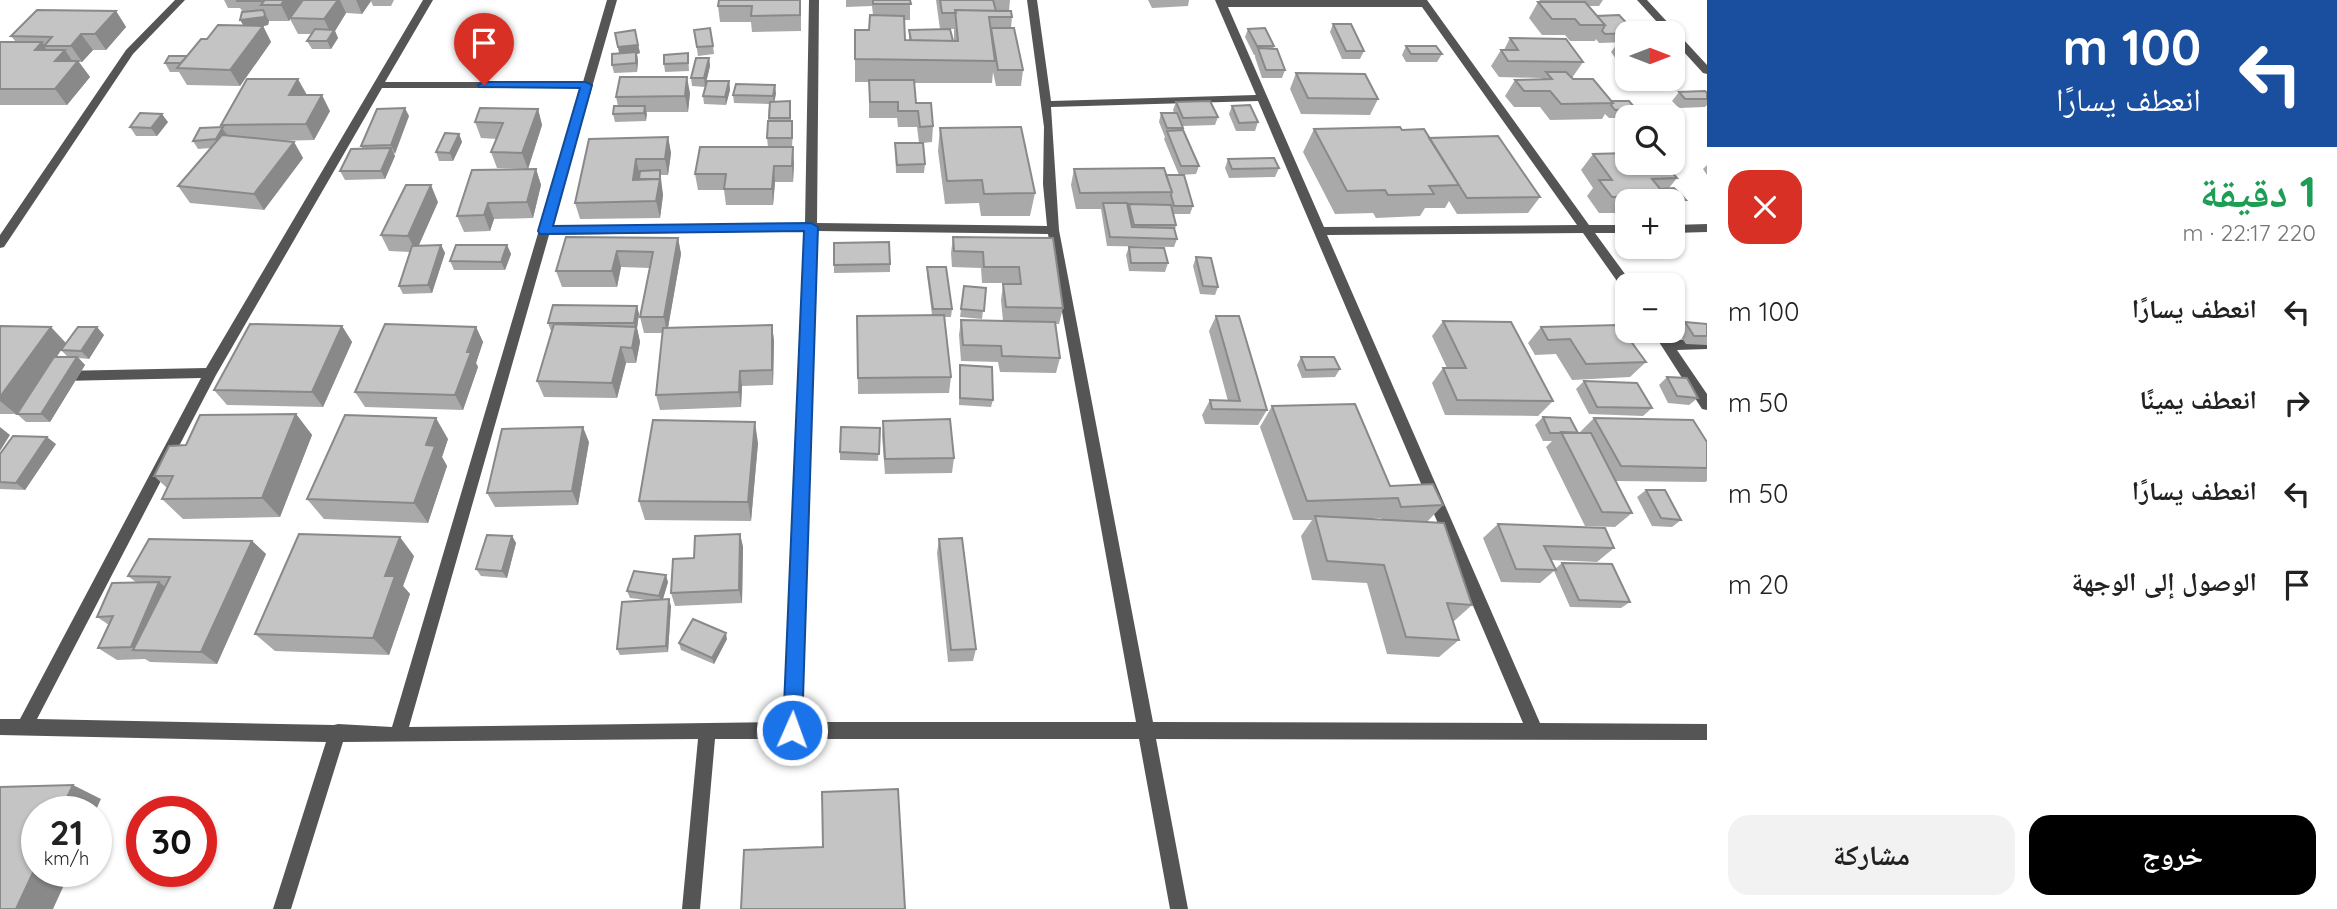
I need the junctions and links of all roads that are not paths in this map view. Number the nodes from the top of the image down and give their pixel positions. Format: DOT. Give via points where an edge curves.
graph roads {
  1 [pos="180,0"];
  2 [pos="428,0"];
  3 [pos="612,0"];
  4 [pos="814,0"];
  5 [pos="1032,0"];
  6 [pos="1642,0"];
  7 [pos="1221,2"];
  8 [pos="1424,2"];
  9 [pos="1707,71"];
  10 [pos="380,85"];
  11 [pos="586,85"];
  12 [pos="1262,98"];
  13 [pos="1047,104"];
  14 [pos="811,227"];
  15 [pos="1707,228"];
  16 [pos="1615,229"];
  17 [pos="1685,229"];
  18 [pos="1053,230"];
  19 [pos="1586,230"];
  20 [pos="545,231"];
  21 [pos="1318,231"];
  22 [pos="0,244"];
  23 [pos="1617,273"];
  24 [pos="1707,344"];
  25 [pos="1668,345"];
  26 [pos="210,373"];
  27 [pos="42,377"];
  28 [pos="1707,405"];
  29 [pos="25,726"];
  30 [pos="0,727"];
  31 [pos="792,730"];
  32 [pos="1146,731"];
  33 [pos="338,732"];
  34 [pos="1535,732"];
  35 [pos="1707,732"];
  36 [pos="707,733"];
  37 [pos="398,735"];
  38 [pos="282,909"];
  39 [pos="691,909"];
  40 [pos="1179,909"];
  1 -- 22 [label="street" via="129,52"];
  2 -- 10 [label="street"];
  3 -- 11 [label="street"];
  4 -- 14 [label="street"];
  5 -- 13 [label="street"];
  6 -- 9 [label="street"];
  7 -- 8 [label="street"];
  7 -- 12 [label="street"];
  8 -- 19 [label="street"];
  10 -- 11 [label="street"];
  10 -- 26 [label="street"];
  11 -- 20 [label="street"];
  12 -- 13 [label="street"];
  12 -- 21 [label="street"];
  13 -- 18 [label="street"];
  14 -- 18 [label="street"];
  14 -- 20 [label="street"];
  14 -- 31 [label="street"];
  15 -- 17 [label="street"];
  16 -- 19 [label="street"];
  18 -- 32 [label="street"];
  19 -- 21 [label="street"];
  19 -- 23 [label="street"];
  20 -- 37 [label="street"];
  21 -- 34 [label="street"];
  24 -- 25 [label="street"];
  25 -- 28 [label="street"];
  26 -- 27 [label="street"];
  26 -- 29 [label="street"];
  29 -- 30 [label="street"];
  29 -- 33 [label="street"];
  31 -- 32 [label="street"];
  31 -- 36 [label="street"];
  32 -- 34 [label="street"];
  32 -- 40 [label="street"];
  33 -- 37 [label="street"];
  33 -- 38 [label="street"];
  34 -- 35 [label="street"];
  36 -- 37 [label="street"];
  36 -- 39 [label="street"];
}
